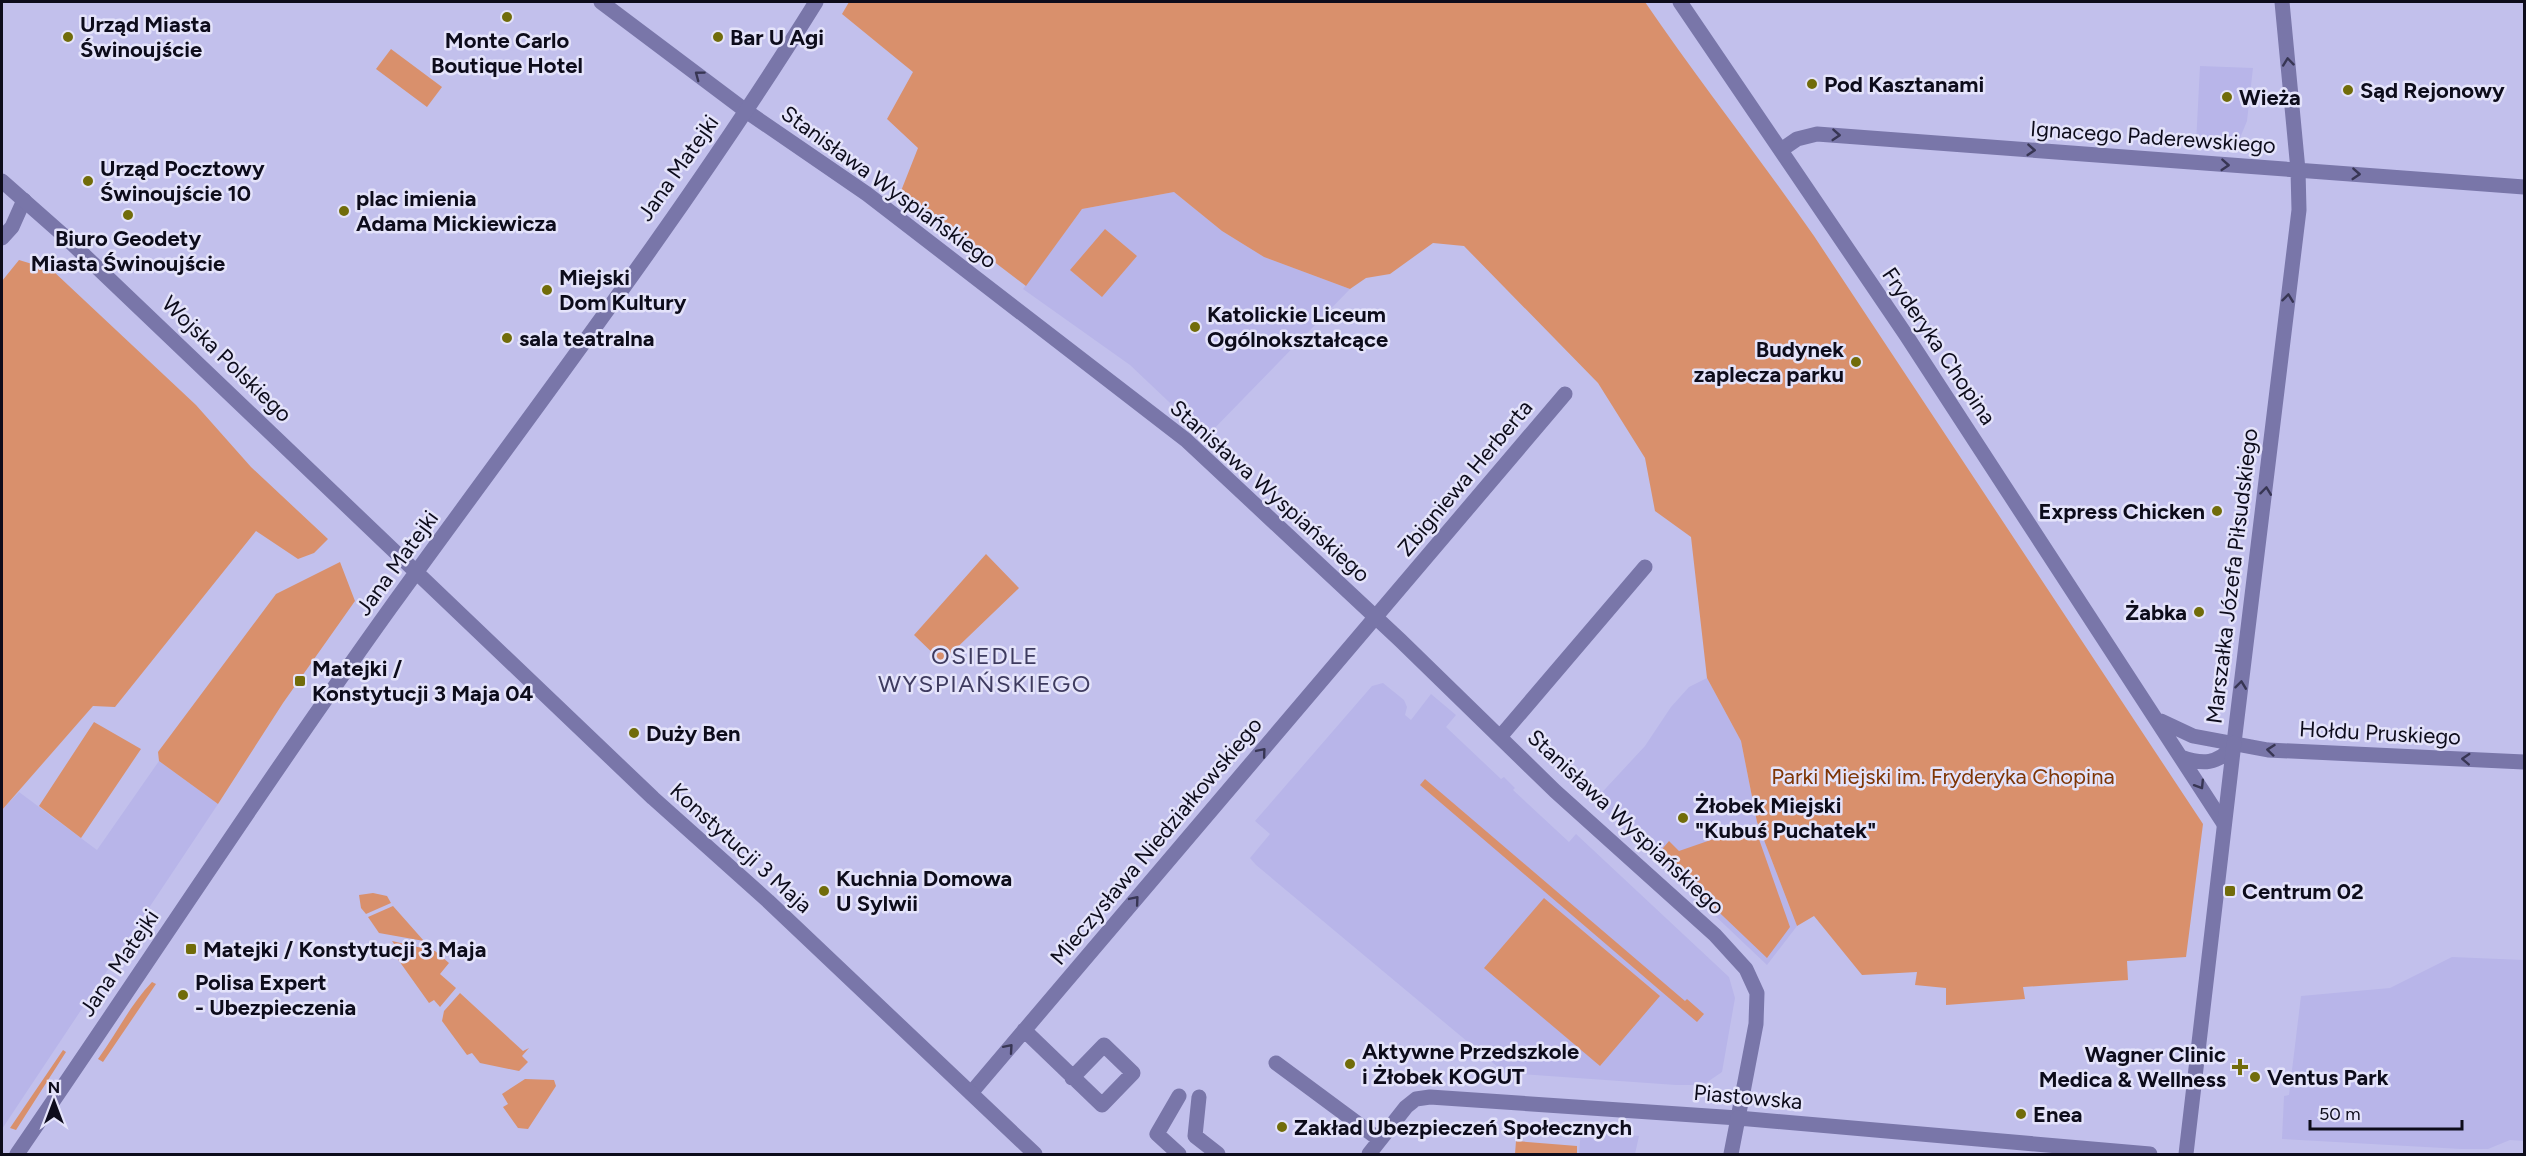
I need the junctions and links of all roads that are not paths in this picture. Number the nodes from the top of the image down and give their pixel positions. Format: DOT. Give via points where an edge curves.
graph roads {
  1 [pos="601,2"];
  2 [pos="816,2"];
  3 [pos="1680,2"];
  4 [pos="2282,2"];
  5 [pos="746,111"];
  6 [pos="1782,150"];
  7 [pos="2298,170"];
  8 [pos="2,182"];
  9 [pos="2524,187"];
  10 [pos="24,200"];
  11 [pos="2,238"];
  12 [pos="1565,394"];
  13 [pos="1645,567"];
  14 [pos="417,575"];
  15 [pos="1376,618"];
  16 [pos="2157,718"];
  17 [pos="1500,736"];
  18 [pos="2234,745"];
  19 [pos="2181,757"];
  20 [pos="2524,762"];
  21 [pos="2224,824"];
  22 [pos="1024,1030"];
  23 [pos="1276,1063"];
  24 [pos="1072,1078"];
  25 [pos="971,1093"];
  26 [pos="1179,1096"];
  27 [pos="1199,1097"];
  28 [pos="1738,1118"];
  29 [pos="1380,1140"];
  30 [pos="17,1155"];
  31 [pos="1035,1155"];
  32 [pos="1179,1155"];
  33 [pos="1218,1155"];
  34 [pos="1369,1155"];
  35 [pos="1731,1155"];
  36 [pos="2150,1155"];
  37 [pos="2186,1155"];
  5 -- 1 [label="street, Stanisława Wyspiańskiego, one-way"];
  2 -- 5 [label="street, Jana Matejki"];
  3 -- 6 [label="street, Fryderyka Chopina"];
  7 -- 4 [label="street, Marszałka Józefa Piłsudskiego, one-way"];
  5 -- 14 [label="street, Jana Matejki"];
  5 -- 15 [label="street, Stanisława Wyspiańskiego" via="867,194 1186,440"];
  6 -- 7 [label="street, Ignacego Paderewskiego, one-way" via="1797,139 1817,134"];
  6 -- 16 [label="street, Fryderyka Chopina"];
  7 -- 9 [label="street, Ignacego Paderewskiego, one-way"];
  18 -- 7 [label="street, Marszałka Józefa Piłsudskiego, one-way" via="2299,210"];
  8 -- 10 [label="street, Wojska Polskiego"];
  10 -- 11 [label="street" via="12,227"];
  10 -- 14 [label="street, Wojska Polskiego"];
  12 -- 15 [label="street, Zbigniewa Herberta"];
  13 -- 17 [label="street"];
  14 -- 25 [label="street, Konstytucji 3 Maja"];
  14 -- 30 [label="street, Jana Matejki" via="136,977"];
  15 -- 17 [label="street, Stanisława Wyspiańskiego"];
  22 -- 15 [label="street, Mieczysława Niedziałkowskiego, one-way"];
  16 -- 18 [label="street, Fryderyka Chopina" via="2184,733"];
  16 -- 19 [label="street, Fryderyka Chopina"];
  17 -- 28 [label="street, Stanisława Wyspiańskiego" via="1555,791 1715,935 1746,969 1757,993 1756,1024"];
  18 -- 19 [label="street" via="2214,762 2199,763"];
  20 -- 18 [label="street, Hołdu Pruskiego, one-way" via="2268,750"];
  18 -- 21 [label="street, Marszałka Józefa Piłsudskiego"];
  19 -- 21 [label="street, Fryderyka Chopina, one-way"];
  21 -- 37 [label="street, Marszałka Józefa Piłsudskiego"];
  22 -- 24 [label="street"];
  25 -- 22 [label="street, Mieczysława Niedziałkowskiego, one-way"];
  23 -- 29 [label="street"];
  25 -- 31 [label="street, Konstytucji 3 Maja"];
  26 -- 32 [label="street" via="1157,1134"];
  27 -- 33 [label="street" via="1194,1136"];
  28 -- 29 [label="street, Piastowska" via="1430,1097 1416,1099 1406,1107"];
  28 -- 35 [label="street, Stanisława Wyspiańskiego"];
  28 -- 36 [label="street, Piastowska"];
  29 -- 34 [label="street, Piastowska"];
}
